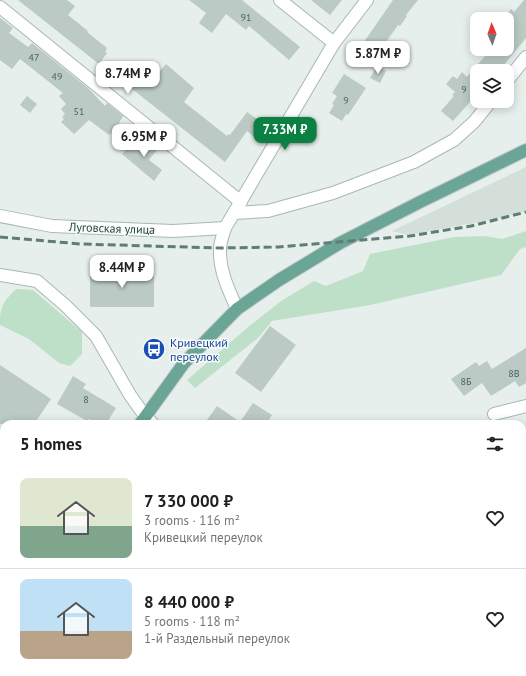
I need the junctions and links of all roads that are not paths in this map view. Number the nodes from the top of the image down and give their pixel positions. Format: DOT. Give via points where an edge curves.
graph roads {
  1 [pos="280,0"];
  2 [pos="367,0"];
  3 [pos="0,7"];
  4 [pos="334,43"];
  5 [pos="526,57"];
  6 [pos="514,72"];
  7 [pos="485,108"];
  8 [pos="526,150"];
  9 [pos="238,208"];
  10 [pos="0,216"];
  11 [pos="225,228"];
  12 [pos="0,275"];
  13 [pos="237,310"];
  14 [pos="526,406"];
  15 [pos="494,414"];
  16 [pos="145,420"];
  17 [pos="147,420"];
  1 -- 4 [label="street"];
  2 -- 4 [label="street"];
  3 -- 9 [label="street"];
  4 -- 9 [label="street"];
  5 -- 6 [label="street"];
  7 -- 9 [label="street" via="454,140 414,162 333,193 268,211"];
  8 -- 13 [label="main road" via="340,243 279,280"];
  9 -- 11 [label="street"];
  10 -- 11 [label="street, Луговская улица" via="52,226 173,231"];
  11 -- 13 [label="street" via="220,248 220,263"];
  12 -- 16 [label="street" via="37,281 96,336"];
  13 -- 17 [label="main road" via="184,363"];
  14 -- 15 [label="street"];
}
